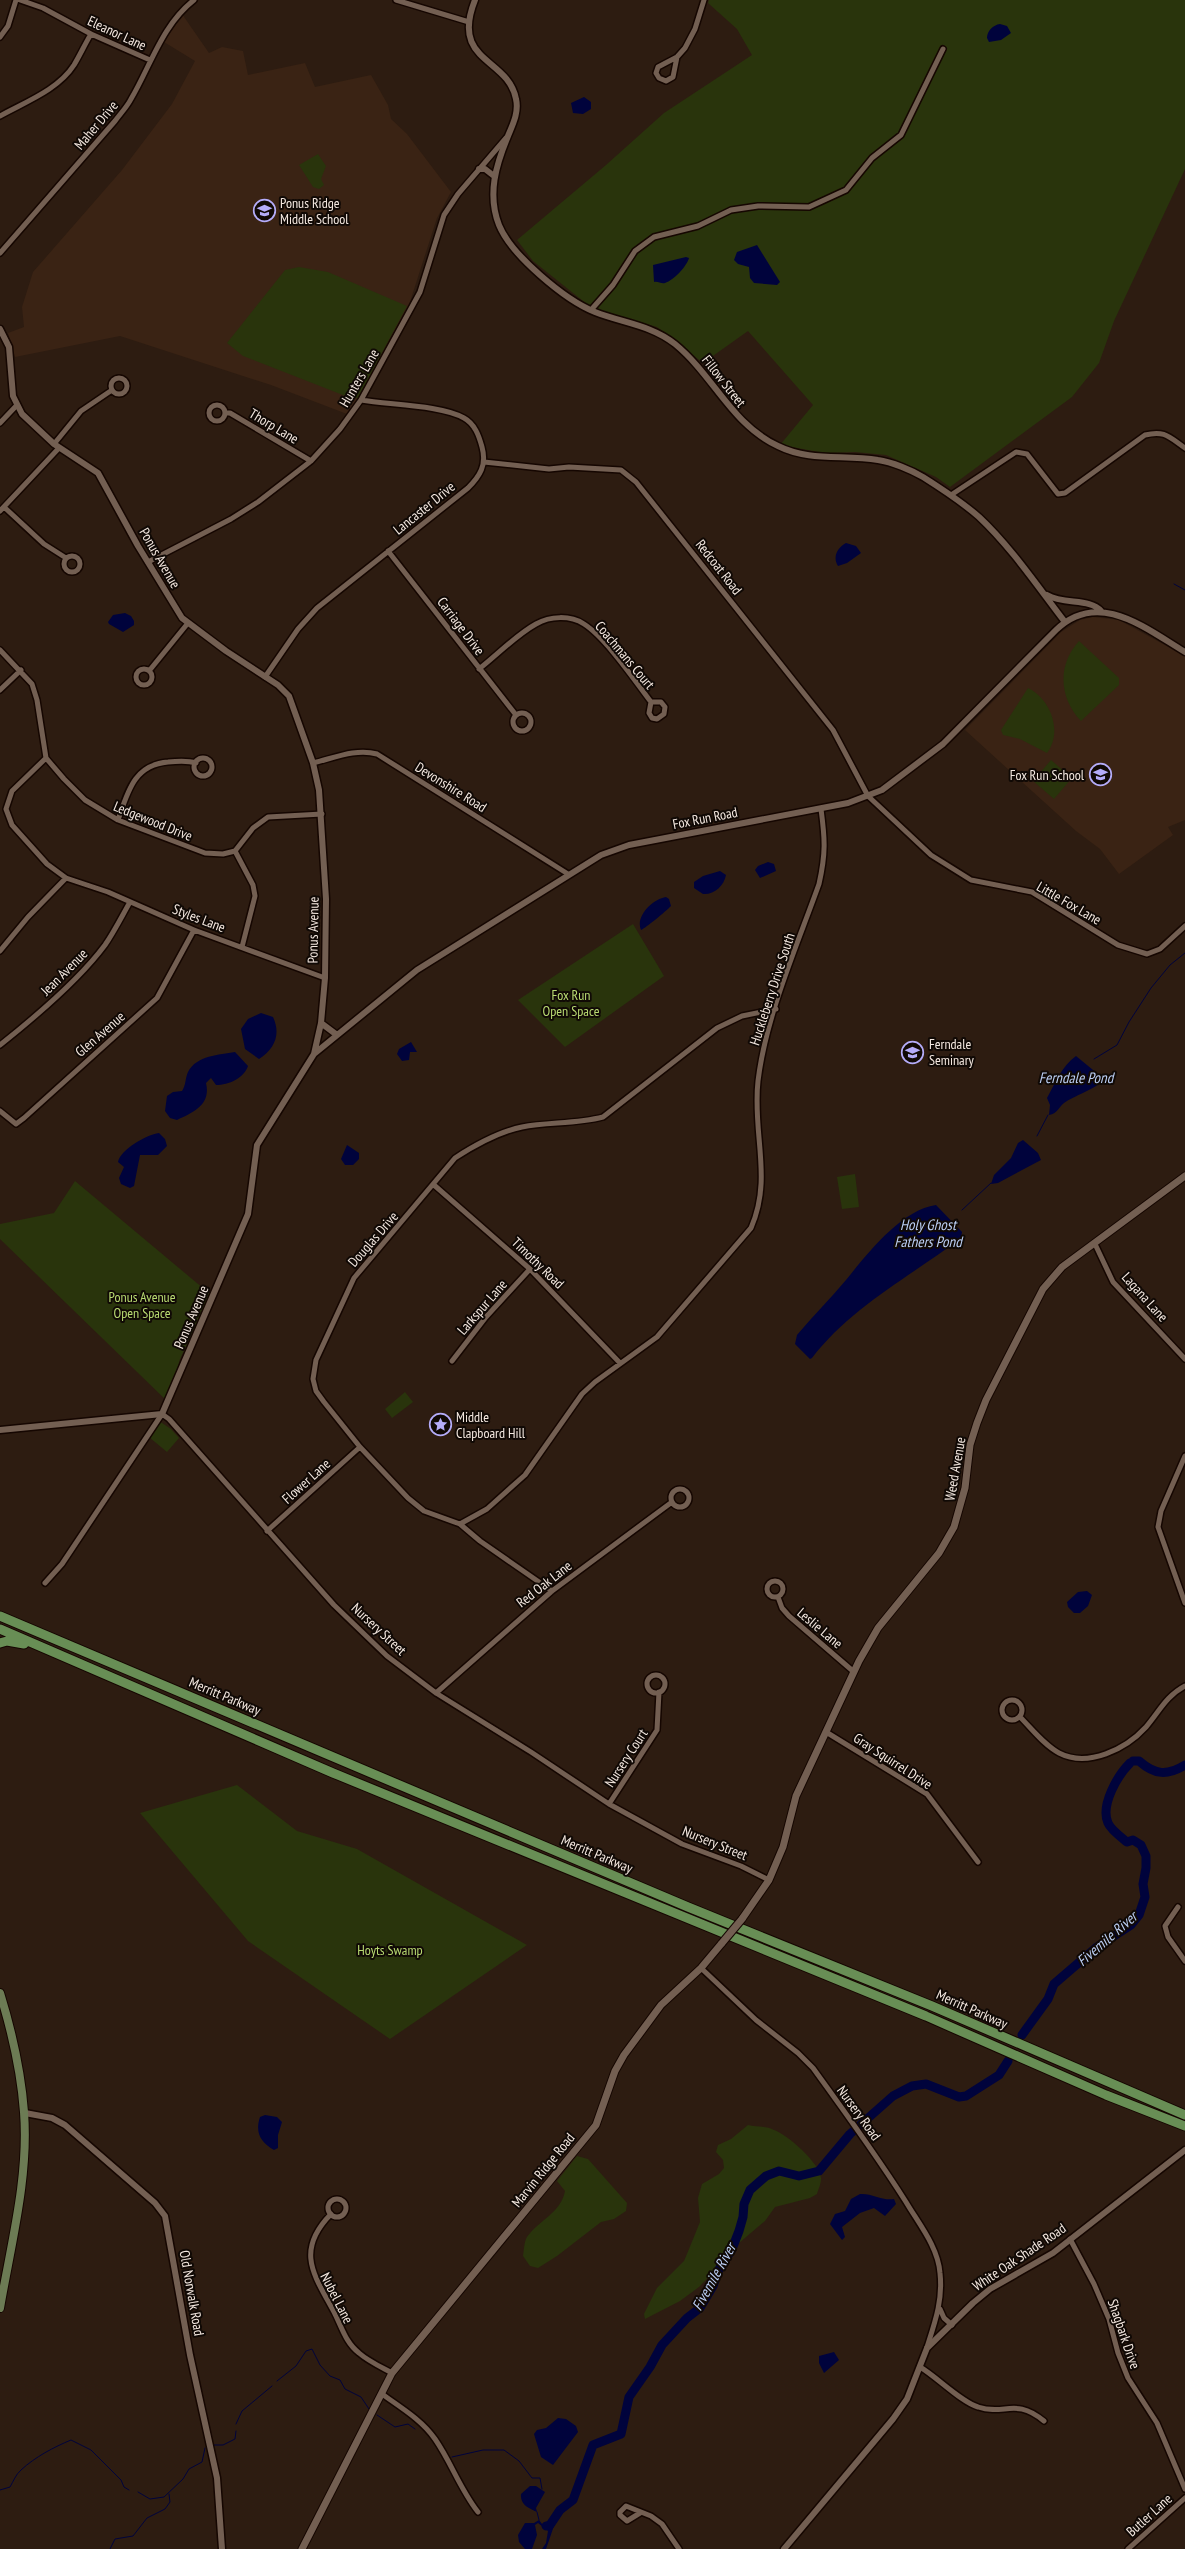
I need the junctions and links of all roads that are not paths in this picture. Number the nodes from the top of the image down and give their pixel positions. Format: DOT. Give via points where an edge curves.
graph roads {
  1 [pos="16,0"];
  2 [pos="20,0"];
  3 [pos="194,0"];
  4 [pos="396,0"];
  5 [pos="475,0"];
  6 [pos="704,0"];
  7 [pos="469,22"];
  8 [pos="91,34"];
  9 [pos="0,38"];
  10 [pos="943,49"];
  11 [pos="677,57"];
  12 [pos="150,60"];
  13 [pos="0,116"];
  14 [pos="508,136"];
  15 [pos="479,169"];
  16 [pos="494,176"];
  17 [pos="0,253"];
  18 [pos="591,310"];
  19 [pos="0,330"];
  20 [pos="112,390"];
  21 [pos="361,400"];
  22 [pos="17,405"];
  23 [pos="225,413"];
  24 [pos="0,423"];
  25 [pos="56,446"];
  26 [pos="1185,448"];
  27 [pos="311,461"];
  28 [pos="484,462"];
  29 [pos="951,495"];
  30 [pos="2,509"];
  31 [pos="388,551"];
  32 [pos="66,558"];
  33 [pos="148,562"];
  34 [pos="1044,594"];
  35 [pos="1073,602"];
  36 [pos="1101,611"];
  37 [pos="1080,614"];
  38 [pos="1065,622"];
  39 [pos="188,623"];
  40 [pos="0,650"];
  41 [pos="1185,652"];
  42 [pos="479,669"];
  43 [pos="21,670"];
  44 [pos="150,671"];
  45 [pos="265,677"];
  46 [pos="0,690"];
  47 [pos="651,702"];
  48 [pos="516,715"];
  49 [pos="46,758"];
  50 [pos="196,763"];
  51 [pos="313,763"];
  52 [pos="868,796"];
  53 [pos="821,809"];
  54 [pos="322,814"];
  55 [pos="118,820"];
  56 [pos="235,850"];
  57 [pos="568,874"];
  58 [pos="66,878"];
  59 [pos="130,902"];
  60 [pos="1185,926"];
  61 [pos="194,930"];
  62 [pos="242,947"];
  63 [pos="0,951"];
  64 [pos="325,978"];
  65 [pos="776,1008"];
  66 [pos="321,1023"];
  67 [pos="338,1035"];
  68 [pos="0,1045"];
  69 [pos="314,1054"];
  70 [pos="0,1110"];
  71 [pos="1185,1176"];
  72 [pos="434,1185"];
  73 [pos="1095,1244"];
  74 [pos="530,1269"];
  75 [pos="1185,1360"];
  76 [pos="452,1361"];
  77 [pos="620,1363"];
  78 [pos="162,1414"];
  79 [pos="0,1430"];
  80 [pos="360,1447"];
  81 [pos="1185,1456"];
  82 [pos="1182,1467"];
  83 [pos="672,1502"];
  84 [pos="460,1524"];
  85 [pos="267,1531"];
  86 [pos="45,1583"];
  87 [pos="552,1591"];
  88 [pos="778,1596"];
  89 [pos="1185,1603"];
  90 [pos="0,1616"];
  91 [pos="0,1629"];
  92 [pos="0,1643"];
  93 [pos="52,1652"];
  94 [pos="854,1672"];
  95 [pos="1185,1686"];
  96 [pos="436,1692"];
  97 [pos="659,1692"];
  98 [pos="1020,1717"];
  99 [pos="826,1732"];
  100 [pos="609,1804"];
  101 [pos="793,1806"];
  102 [pos="978,1862"];
  103 [pos="769,1880"];
  104 [pos="1178,1907"];
  105 [pos="1185,1961"];
  106 [pos="701,1968"];
  107 [pos="0,1993"];
  108 [pos="25,2113"];
  109 [pos="1185,2115"];
  110 [pos="1185,2126"];
  111 [pos="1184,2152"];
  112 [pos="331,2214"];
  113 [pos="1070,2239"];
  114 [pos="0,2308"];
  115 [pos="940,2309"];
  116 [pos="952,2325"];
  117 [pos="926,2348"];
  118 [pos="920,2367"];
  119 [pos="392,2373"];
  120 [pos="382,2394"];
  121 [pos="1044,2421"];
  122 [pos="1185,2489"];
  123 [pos="1185,2498"];
  124 [pos="478,2512"];
  125 [pos="640,2513"];
  126 [pos="222,2549"];
  127 [pos="302,2549"];
  128 [pos="678,2549"];
  129 [pos="784,2549"];
  130 [pos="1128,2549"];
  1 -- 9 [label="street" via="8,26"];
  2 -- 8 [label="street, Eleanor Lane" via="43,8"];
  3 -- 12 [label="street, Maher Drive" via="180,12"];
  4 -- 7 [label="street"];
  5 -- 7 [label="street, Fillow Street"];
  6 -- 11 [label="street" via="693,35"];
  7 -- 14 [label="street, Fillow Street" via="470,37 476,49 506,79 515,93 517,109"];
  8 -- 12 [label="street, Eleanor Lane"];
  8 -- 13 [label="street" via="62,79"];
  10 -- 18 [label="street" via="902,135 872,158 846,190 809,207 758,206 731,210 698,226 654,237 634,251 613,286"];
  11 -- 11 [label="street" via="658,67 656,73 659,78 666,81 673,78"];
  12 -- 17 [label="street, Maher Drive" via="131,100 115,121"];
  14 -- 15 [label="street, Hunters Lane"];
  14 -- 16 [label="street, Fillow Street"];
  15 -- 16 [label="street" via="485,169"];
  15 -- 21 [label="street, Hunters Lane" via="444,215 423,286"];
  16 -- 18 [label="street, Fillow Street" via="496,215 510,245 540,274"];
  18 -- 29 [label="street, Fillow Street" via="662,334 699,366 742,422 777,446 811,456 879,460 920,475"];
  19 -- 22 [label="street, Ponus Avenue" via="9,347"];
  20 -- 25 [label="street" via="80,411"];
  21 -- 27 [label="street, Hunters Lane"];
  21 -- 28 [label="street" via="438,410 465,418 476,429"];
  22 -- 24 [label="street"];
  22 -- 25 [label="street, Ponus Avenue" via="31,424"];
  23 -- 27 [label="street, Thorp Lane"];
  25 -- 30 [label="street"];
  25 -- 33 [label="street, Ponus Avenue" via="98,473"];
  26 -- 29 [label="street" via="1158,431 1144,435 1065,493 1058,494 1027,454 1016,452"];
  27 -- 33 [label="street, Hunters Lane" via="238,515"];
  28 -- 31 [label="street, Lancaster Drive" via="479,477 468,488"];
  28 -- 52 [label="street, Redcoat Road" via="549,469 620,470 636,482 833,730"];
  29 -- 34 [label="street, Fillow Street" via="978,516"];
  30 -- 32 [label="street"];
  31 -- 42 [label="street, Carriage Drive"];
  31 -- 45 [label="street, Lancaster Drive" via="317,608 298,629"];
  33 -- 39 [label="street, Ponus Avenue" via="178,613"];
  34 -- 35 [label="street" via="1061,602"];
  34 -- 38 [label="street, Fillow Street"];
  35 -- 36 [label="street" via="1092,604"];
  35 -- 37 [label="street"];
  36 -- 37 [label="street"];
  36 -- 41 [label="street" via="1126,619"];
  37 -- 38 [label="street"];
  38 -- 52 [label="street, Fox Run Road" via="943,744 888,786"];
  39 -- 44 [label="street"];
  39 -- 45 [label="street, Ponus Avenue"];
  40 -- 43 [label="street"];
  42 -- 47 [label="street, Coachmans Court" via="534,625 559,617 583,623 600,638"];
  42 -- 48 [label="street, Carriage Drive"];
  43 -- 46 [label="street"];
  43 -- 49 [label="street" via="32,684 37,700"];
  45 -- 51 [label="street, Ponus Avenue" via="289,696"];
  49 -- 55 [label="street, Ledgewood Drive" via="86,800"];
  49 -- 58 [label="street, Styles Lane" via="12,791 7,802 7,817 47,864"];
  50 -- 55 [label="street" via="153,763 142,770 124,801"];
  51 -- 54 [label="street, Ponus Avenue"];
  51 -- 57 [label="street, Devonshire Road" via="357,752 377,754"];
  52 -- 53 [label="street, Fox Run Road"];
  52 -- 60 [label="street, Little Fox Lane" via="931,855 959,873 971,880 1032,892 1118,945 1147,954 1160,949"];
  53 -- 57 [label="street, Fox Run Road" via="629,845 601,855"];
  53 -- 65 [label="street, Huckleberry Drive South" via="826,844 819,884"];
  54 -- 56 [label="street" via="268,817 253,828"];
  54 -- 64 [label="street, Ponus Avenue"];
  55 -- 56 [label="street, Ledgewood Drive" via="205,853 224,854"];
  56 -- 62 [label="street" via="253,885 255,896"];
  57 -- 67 [label="street, Fox Run Road" via="417,970"];
  58 -- 59 [label="street, Styles Lane"];
  58 -- 63 [label="street"];
  59 -- 61 [label="street, Styles Lane"];
  59 -- 68 [label="street, Jean Avenue" via="94,958"];
  61 -- 62 [label="street, Styles Lane"];
  61 -- 70 [label="street, Glen Avenue" via="157,998 138,1016 16,1124"];
  62 -- 64 [label="street, Styles Lane"];
  64 -- 66 [label="street, Ponus Avenue"];
  65 -- 72 [label="street, Douglas Drive" via="742,1016 717,1028 603,1118 521,1128 492,1138 455,1158"];
  65 -- 77 [label="street, Huckleberry Drive South" via="758,1080 756,1114 762,1189 758,1212 750,1228 670,1324"];
  66 -- 67 [label="street"];
  66 -- 69 [label="street, Ponus Avenue"];
  67 -- 69 [label="street, Fox Run Road"];
  69 -- 78 [label="street, Ponus Avenue" via="257,1145 248,1214"];
  71 -- 73 [label="main road, Weed Avenue"];
  72 -- 74 [label="street, Timothy Road"];
  72 -- 80 [label="street, Douglas Drive" via="354,1278 316,1360 313,1379 316,1390"];
  73 -- 75 [label="street, Lagana Lane" via="1114,1282"];
  73 -- 94 [label="main road, Weed Avenue" via="1056,1272 1042,1289 981,1412 970,1445 961,1505 951,1533 925,1571 878,1628"];
  74 -- 76 [label="street, Larkspur Lane" via="486,1316"];
  74 -- 77 [label="street, Timothy Road"];
  77 -- 84 [label="street, Huckleberry Drive South" via="582,1394 525,1475 486,1509"];
  78 -- 79 [label="street"];
  78 -- 85 [label="street, Nursery Street"];
  78 -- 86 [label="street, Ponus Avenue" via="62,1564"];
  80 -- 84 [label="street, Douglas Drive" via="424,1511"];
  80 -- 85 [label="street, Flower Lane"];
  81 -- 82 [label="street"];
  82 -- 89 [label="street" via="1161,1511 1158,1527"];
  83 -- 87 [label="street, Red Oak Lane"];
  84 -- 87 [label="street, Douglas Drive"];
  85 -- 96 [label="street, Nursery Street" via="373,1644"];
  87 -- 96 [label="street, Red Oak Lane"];
  88 -- 94 [label="street, Leslie Lane" via="789,1616"];
  90 -- 109 [label="highway, Merritt Parkway"];
  91 -- 93 [label="highway, Merritt Parkway"];
  92 -- 93 [label="highway" via="19,1642"];
  93 -- 110 [label="highway, Merritt Parkway" via="333,1773"];
  94 -- 99 [label="main road, Weed Avenue"];
  95 -- 98 [label="street" via="1162,1703 1147,1726 1134,1738 1093,1758 1073,1758 1059,1753"];
  96 -- 100 [label="street, Nursery Street"];
  97 -- 100 [label="street, Nursery Court" via="657,1730"];
  99 -- 101 [label="main road, Weed Avenue"];
  99 -- 102 [label="street, Gray Squirrel Drive" via="927,1794"];
  100 -- 103 [label="street, Nursery Street" via="682,1844"];
  101 -- 103 [label="main road, Marvin Ridge Road" via="783,1847"];
  103 -- 106 [label="main road, Marvin Ridge Road, bridge"];
  104 -- 105 [label="street" via="1165,1926 1168,1937"];
  106 -- 115 [label="street, Nursery Road" via="806,2061 887,2171 928,2238 940,2272"];
  106 -- 119 [label="main road, Marvin Ridge Road" via="662,2005 624,2055 596,2125"];
  107 -- 108 [label="main road" via="18,2059"];
  108 -- 114 [label="main road" via="23,2165"];
  108 -- 126 [label="street, Old Norwalk Road" via="52,2118 64,2125 155,2203 165,2216 190,2355 217,2478"];
  111 -- 113 [label="street, White Oak Shade Road"];
  112 -- 119 [label="street, Nubel Lane" via="313,2238 311,2272 345,2338 358,2353"];
  113 -- 116 [label="street, White Oak Shade Road" via="1053,2253 988,2291"];
  113 -- 122 [label="street, Shagbark Drive" via="1109,2319 1128,2378 1157,2423"];
  115 -- 116 [label="street"];
  115 -- 117 [label="street, Nursery Road"];
  116 -- 117 [label="street, White Oak Shade Road"];
  117 -- 118 [label="street"];
  118 -- 121 [label="street" via="977,2407 1023,2408"];
  118 -- 129 [label="street" via="907,2399 893,2419"];
  119 -- 120 [label="main road, Marvin Ridge Road"];
  120 -- 124 [label="street" via="428,2430 466,2498"];
  120 -- 127 [label="main road, Marvin Ridge Road"];
  123 -- 130 [label="street, Butler Lane"];
  125 -- 128 [label="street" via="662,2524"];
}
